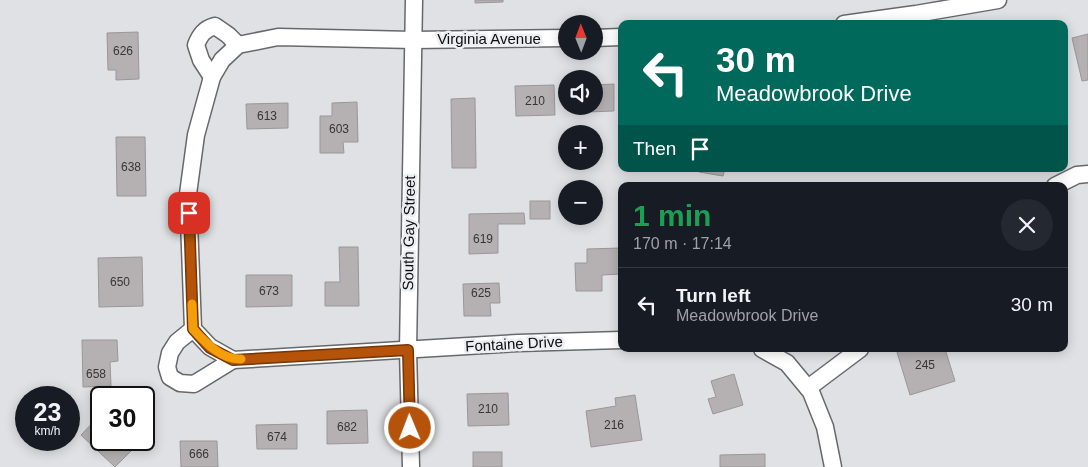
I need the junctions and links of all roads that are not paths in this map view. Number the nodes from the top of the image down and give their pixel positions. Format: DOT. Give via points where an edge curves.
graph roads {
  1 [pos="414,0"];
  2 [pos="998,0"];
  3 [pos="873,20"];
  4 [pos="618,37"];
  5 [pos="558,38"];
  6 [pos="603,38"];
  7 [pos="413,40"];
  8 [pos="238,44"];
  9 [pos="212,77"];
  10 [pos="1088,174"];
  11 [pos="1064,182"];
  12 [pos="193,329"];
  13 [pos="618,340"];
  14 [pos="408,350"];
  15 [pos="767,352"];
  16 [pos="856,352"];
  17 [pos="233,360"];
  18 [pos="808,388"];
  19 [pos="411,467"];
  20 [pos="833,467"];
  1 -- 7 [label="street, South Gay Street"];
  2 -- 3 [label="street"];
  4 -- 6 [label="street"];
  5 -- 7 [label="street, Virginia Avenue"];
  7 -- 8 [label="street, Virginia Avenue" via="278,37"];
  7 -- 14 [label="street, South Gay Street"];
  8 -- 9 [label="street" via="222,60"];
  8 -- 9 [label="street" via="215,26 201,35 196,45"];
  9 -- 12 [label="street" via="196,135 188,194"];
  10 -- 11 [label="street"];
  12 -- 17 [label="street" via="210,348"];
  12 -- 17 [label="street" via="177,342 170,353 167,367 170,377 180,383 194,384"];
  13 -- 14 [label="street, Fontaine Drive"];
  14 -- 17 [label="street, Fontaine Drive"];
  14 -- 19 [label="street, South Gay Street"];
  15 -- 18 [label="street" via="787,363"];
  16 -- 18 [label="street"];
  18 -- 20 [label="street" via="826,427"];
}
